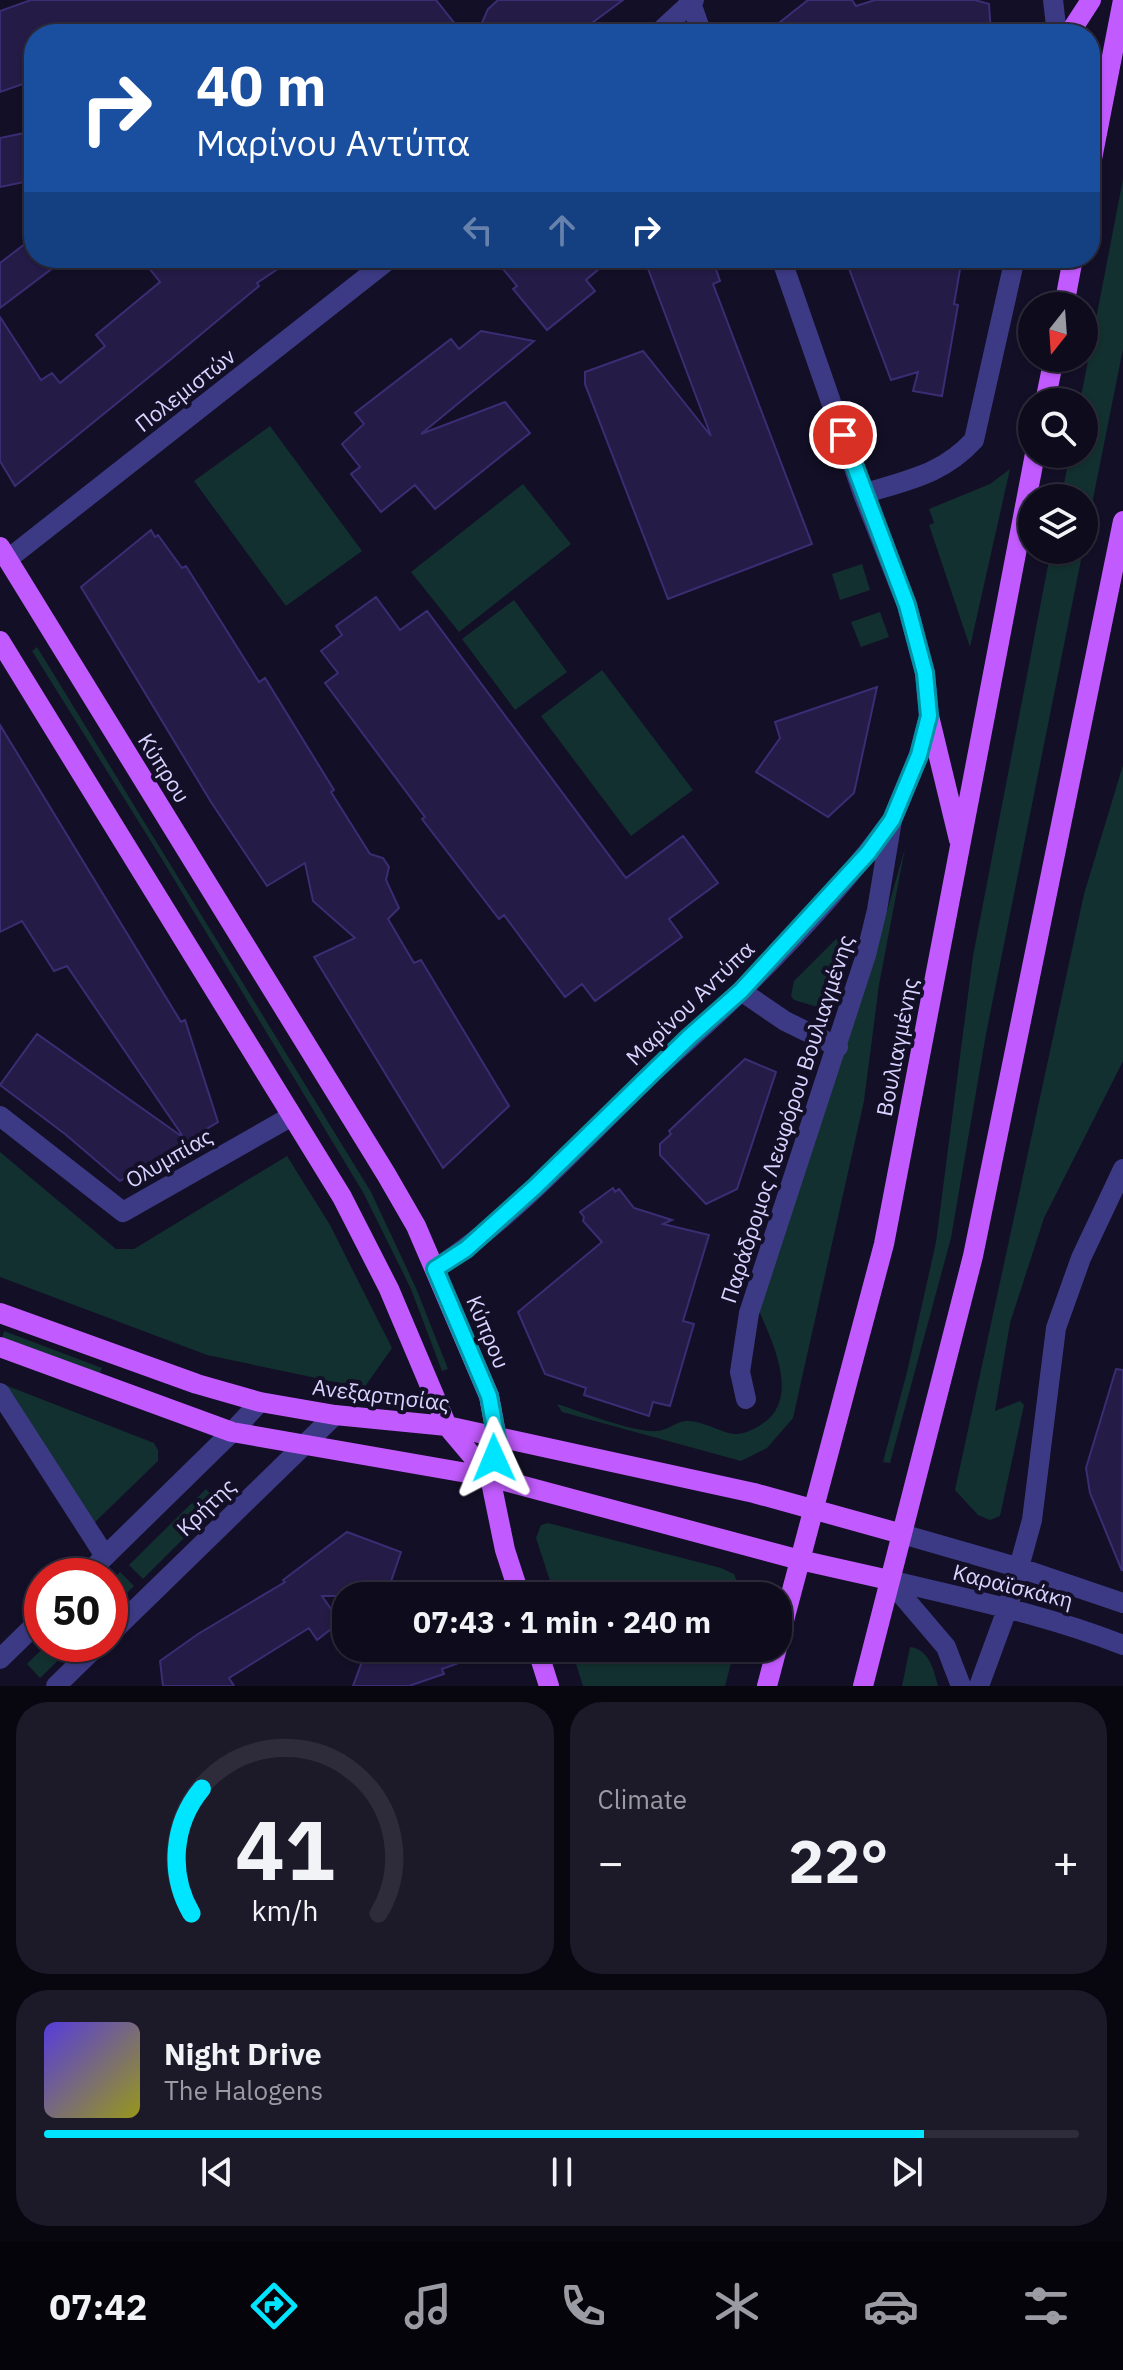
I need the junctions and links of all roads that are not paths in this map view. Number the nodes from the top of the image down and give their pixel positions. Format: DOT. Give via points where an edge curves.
graph roads {
  1 [pos="1053,0"];
  2 [pos="1091,0"];
  3 [pos="1123,0"];
  4 [pos="692,1"];
  5 [pos="668,24"];
  6 [pos="699,24"];
  7 [pos="1056,24"];
  8 [pos="1075,24"];
  9 [pos="1100,118"];
  10 [pos="378,268"];
  11 [pos="784,268"];
  12 [pos="1013,268"];
  13 [pos="1071,268"];
  14 [pos="1067,292"];
  15 [pos="1032,468"];
  16 [pos="863,494"];
  17 [pos="1123,521"];
  18 [pos="4,553"];
  19 [pos="1123,588"];
  20 [pos="1107,610"];
  21 [pos="0,641"];
  22 [pos="929,716"];
  23 [pos="892,820"];
  24 [pos="960,846"];
  25 [pos="741,991"];
  26 [pos="838,1047"];
  27 [pos="0,1116"];
  28 [pos="292,1116"];
  29 [pos="1123,1169"];
  30 [pos="435,1269"];
  31 [pos="0,1313"];
  32 [pos="0,1347"];
  33 [pos="0,1393"];
  34 [pos="746,1399"];
  35 [pos="260,1402"];
  36 [pos="335,1415"];
  37 [pos="447,1426"];
  38 [pos="232,1432"];
  39 [pos="497,1439"];
  40 [pos="303,1446"];
  41 [pos="490,1477"];
  42 [pos="813,1508"];
  43 [pos="902,1534"];
  44 [pos="105,1556"];
  45 [pos="800,1560"];
  46 [pos="1020,1568"];
  47 [pos="889,1580"];
  48 [pos="515,1582"];
  49 [pos="792,1590"];
  50 [pos="1123,1603"];
  51 [pos="1008,1607"];
  52 [pos="128,1616"];
  53 [pos="24,1636"];
  54 [pos="1123,1645"];
  55 [pos="0,1659"];
  56 [pos="81,1662"];
  57 [pos="541,1662"];
  58 [pos="773,1662"];
  59 [pos="56,1686"];
  60 [pos="549,1686"];
  61 [pos="767,1686"];
  62 [pos="863,1686"];
  63 [pos="961,1686"];
  64 [pos="979,1686"];
  1 -- 7 [label="street"];
  2 -- 8 [label="main road"];
  3 -- 9 [label="main road"];
  4 -- 5 [label="street"];
  4 -- 6 [label="street"];
  10 -- 18 [label="street, Πολεμιστών"];
  11 -- 16 [label="street, Παράδρομος Λεωφόρου Βουλιαγμένης"];
  12 -- 16 [label="street" via="974,440 935,472"];
  13 -- 14 [label="main road"];
  15 -- 24 [label="main road, Βουλιαγμένης"];
  16 -- 22 [label="street, Παράδρομος Λεωφόρου Βουλιαγμένης" via="907,605 925,673"];
  17 -- 20 [label="main road"];
  18 -- 30 [label="main road, Κύπρου" via="386,1174"];
  19 -- 20 [label="main road"];
  20 -- 43 [label="main road" via="973,1256"];
  21 -- 28 [label="main road"];
  22 -- 23 [label="street, Παράδρομος Λεωφόρου Βουλιαγμένης"];
  22 -- 24 [label="main road"];
  23 -- 25 [label="street, Μαρίνου Αντύπα"];
  23 -- 26 [label="street, Παράδρομος Λεωφόρου Βουλιαγμένης" via="877,910"];
  24 -- 42 [label="main road, Βουλιαγμένης" via="884,1244"];
  25 -- 26 [label="street"];
  25 -- 30 [label="street, Μαρίνου Αντύπα" via="535,1187 466,1249"];
  26 -- 34 [label="street, Παράδρομος Λεωφόρου Βουλιαγμένης" via="749,1313 740,1372"];
  27 -- 28 [label="street, Ολυμπίας" via="123,1212"];
  28 -- 37 [label="main road" via="371,1251"];
  29 -- 46 [label="street" via="1081,1258 1056,1328 1032,1520"];
  30 -- 39 [label="main road, Κύπρου" via="489,1396"];
  31 -- 35 [label="main road, Ανεξαρτησίας"];
  32 -- 38 [label="main road"];
  33 -- 44 [label="street"];
  35 -- 36 [label="main road, Ανεξαρτησίας"];
  35 -- 38 [label="street, Κρήτης"];
  36 -- 37 [label="main road, Ανεξαρτησίας"];
  36 -- 40 [label="street, Κρήτης"];
  37 -- 39 [label="main road, Ανεξαρτησίας"];
  37 -- 41 [label="main road"];
  38 -- 40 [label="main road"];
  38 -- 44 [label="street, Κρήτης"];
  39 -- 41 [label="main road, Κύπρου"];
  39 -- 42 [label="main road, Ανεξαρτησίας"];
  40 -- 41 [label="main road"];
  40 -- 52 [label="street, Κρήτης"];
  41 -- 45 [label="main road"];
  41 -- 48 [label="main road"];
  42 -- 43 [label="main road, Ανεξαρτησίας"];
  42 -- 45 [label="main road, Βουλιαγμένης"];
  43 -- 46 [label="street, Καραϊσκάκη"];
  43 -- 47 [label="main road"];
  45 -- 47 [label="main road"];
  45 -- 49 [label="main road, Βουλιαγμένης"];
  46 -- 50 [label="street, Καραϊσκάκη"];
  46 -- 51 [label="street"];
  47 -- 51 [label="street, Καραϊσκάκη"];
  47 -- 62 [label="main road"];
  47 -- 63 [label="street" via="946,1647"];
  51 -- 54 [label="street, Καραϊσκάκη"];
  51 -- 64 [label="street"];
  53 -- 55 [label="street"];
  56 -- 59 [label="street"];
  57 -- 60 [label="main road"];
  58 -- 61 [label="main road, Βουλιαγμένης"];
}
